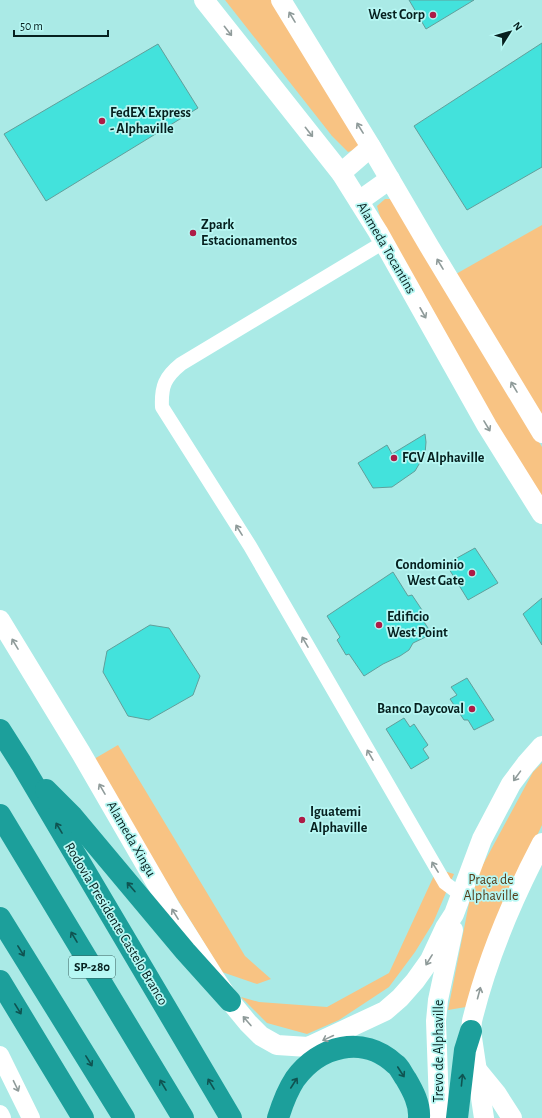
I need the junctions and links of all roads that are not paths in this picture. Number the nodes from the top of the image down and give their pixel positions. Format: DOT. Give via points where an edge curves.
graph roads {
  1 [pos="204,0"];
  2 [pos="281,0"];
  3 [pos="371,147"];
  4 [pos="341,173"];
  5 [pos="390,179"];
  6 [pos="359,201"];
  7 [pos="384,242"];
  8 [pos="542,433"];
  9 [pos="542,514"];
  10 [pos="0,620"];
  11 [pos="0,730"];
  12 [pos="542,746"];
  13 [pos="21,763"];
  14 [pos="0,815"];
  15 [pos="542,843"];
  16 [pos="461,895"];
  17 [pos="454,914"];
  18 [pos="0,918"];
  19 [pos="0,981"];
  20 [pos="230,1001"];
  21 [pos="469,1037"];
  22 [pos="35,1038"];
  23 [pos="0,1055"];
  24 [pos="476,1068"];
  25 [pos="0,1114"];
  26 [pos="2,1118"];
  27 [pos="32,1118"];
  28 [pos="66,1118"];
  29 [pos="83,1118"];
  30 [pos="124,1118"];
  31 [pos="183,1118"];
  32 [pos="231,1118"];
  33 [pos="278,1118"];
  34 [pos="419,1118"];
  35 [pos="437,1118"];
  36 [pos="457,1118"];
  37 [pos="484,1118"];
  38 [pos="512,1118"];
  1 -- 4 [label="main road, Alameda Tocantins, one-way"];
  3 -- 2 [label="main road, one-way"];
  3 -- 4 [label="main road"];
  3 -- 5 [label="main road"];
  4 -- 6 [label="main road, Alameda Tocantins"];
  5 -- 6 [label="main road"];
  8 -- 5 [label="main road, one-way"];
  6 -- 7 [label="main road, Alameda Tocantins"];
  7 -- 9 [label="main road, Alameda Tocantins, one-way" via="487,426"];
  16 -- 7 [label="street, one-way" via="445,883 250,546 162,407 161,394 166,380 181,364"];
  20 -- 10 [label="main road, Alameda Xingu, one-way" via="170,907"];
  11 -- 13 [label="highway, Rodovia Presidente Castelo Branco"];
  12 -- 16 [label="main road, one-way" via="518,774 500,805 482,839"];
  20 -- 13 [label="highway, one-way" via="72,816"];
  32 -- 13 [label="highway, Rodovia Presidente Castelo Branco, one-way"];
  31 -- 14 [label="highway, SP-280, one-way"];
  21 -- 15 [label="main road, one-way" via="488,964 516,896"];
  16 -- 17 [label="main road"];
  17 -- 20 [label="main road, Alameda Xingu, one-way" via="430,960 400,998 385,1011 308,1047 277,1045 261,1036"];
  17 -- 35 [label="main road, Trevo de Alphaville" via="453,936 444,970 436,1021 439,1105"];
  18 -- 30 [label="highway, one-way"];
  19 -- 22 [label="highway, one-way"];
  21 -- 24 [label="main road"];
  36 -- 21 [label="highway, one-way"];
  22 -- 28 [label="highway"];
  22 -- 29 [label="highway"];
  23 -- 27 [label="street, one-way"];
  24 -- 37 [label="main road"];
  24 -- 38 [label="main road"];
  25 -- 26 [label="street"];
  33 -- 34 [label="highway, one-way" via="295,1079 308,1065 324,1054 362,1046 380,1053 396,1064 420,1108"];
}
